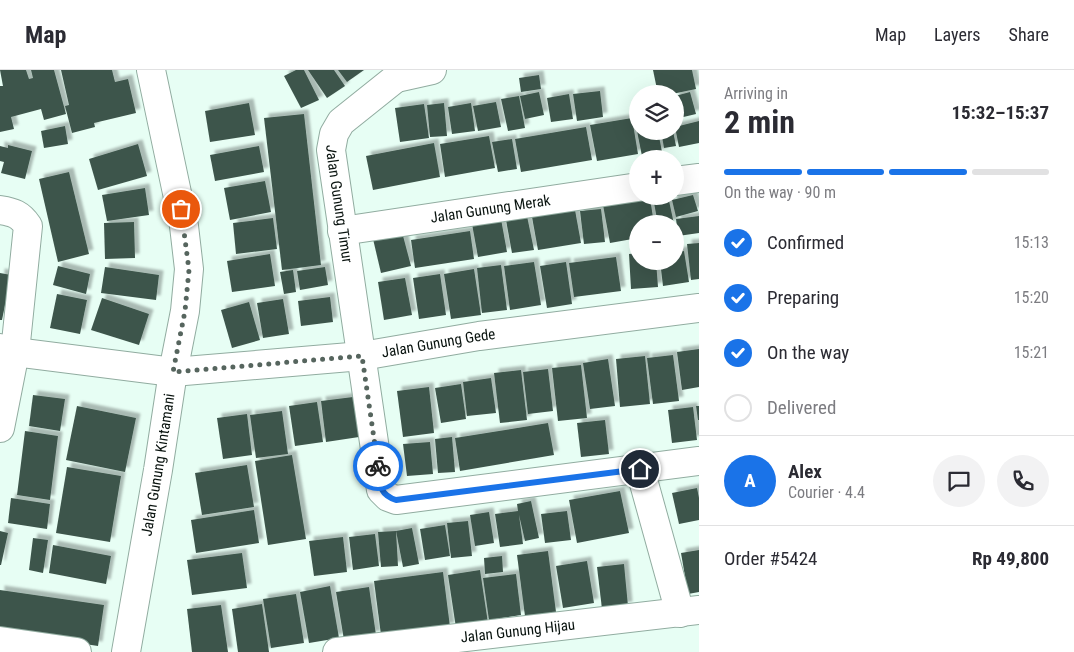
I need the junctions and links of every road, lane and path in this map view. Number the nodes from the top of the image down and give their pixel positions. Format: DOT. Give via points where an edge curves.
graph roads {
  1 [pos="151,70"];
  2 [pos="432,70"];
  3 [pos="401,74"];
  4 [pos="699,178"];
  5 [pos="684,180"];
  6 [pos="629,188"];
  7 [pos="0,210"];
  8 [pos="342,231"];
  9 [pos="699,308"];
  10 [pos="8,350"];
  11 [pos="362,356"];
  12 [pos="173,372"];
  13 [pos="0,428"];
  14 [pos="699,461"];
  15 [pos="640,469"];
  16 [pos="690,612"];
  17 [pos="0,641"];
  18 [pos="77,652"];
  19 [pos="126,652"];
  20 [pos="337,652"];
  1 -- 12 [label="street, Jalan Gunung Kintamani" via="184,226 189,270"];
  2 -- 3 [label="street, Jalan Gunung Timur"];
  3 -- 8 [label="street, Jalan Gunung Timur" via="341,122 334,134 331,150"];
  4 -- 5 [label="street"];
  6 -- 8 [label="street, Jalan Gunung Merak"];
  7 -- 10 [label="street" via="15,212 28,226"];
  8 -- 11 [label="street, Jalan Gunung Timur"];
  9 -- 11 [label="street, Jalan Gunung Gede" via="479,336"];
  10 -- 12 [label="street, Jalan Gunung Gede"];
  10 -- 13 [label="street"];
  11 -- 12 [label="street, Jalan Gunung Gede"];
  11 -- 15 [label="street, Jalan Gunung Timur" via="381,490 388,497 396,500"];
  12 -- 19 [label="street, Jalan Gunung Kintamani"];
  14 -- 15 [label="street, Jalan Gunung Timur"];
  15 -- 16 [label="street"];
  16 -- 20 [label="street, Jalan Gunung Hijau"];
  17 -- 18 [label="street"];
}
